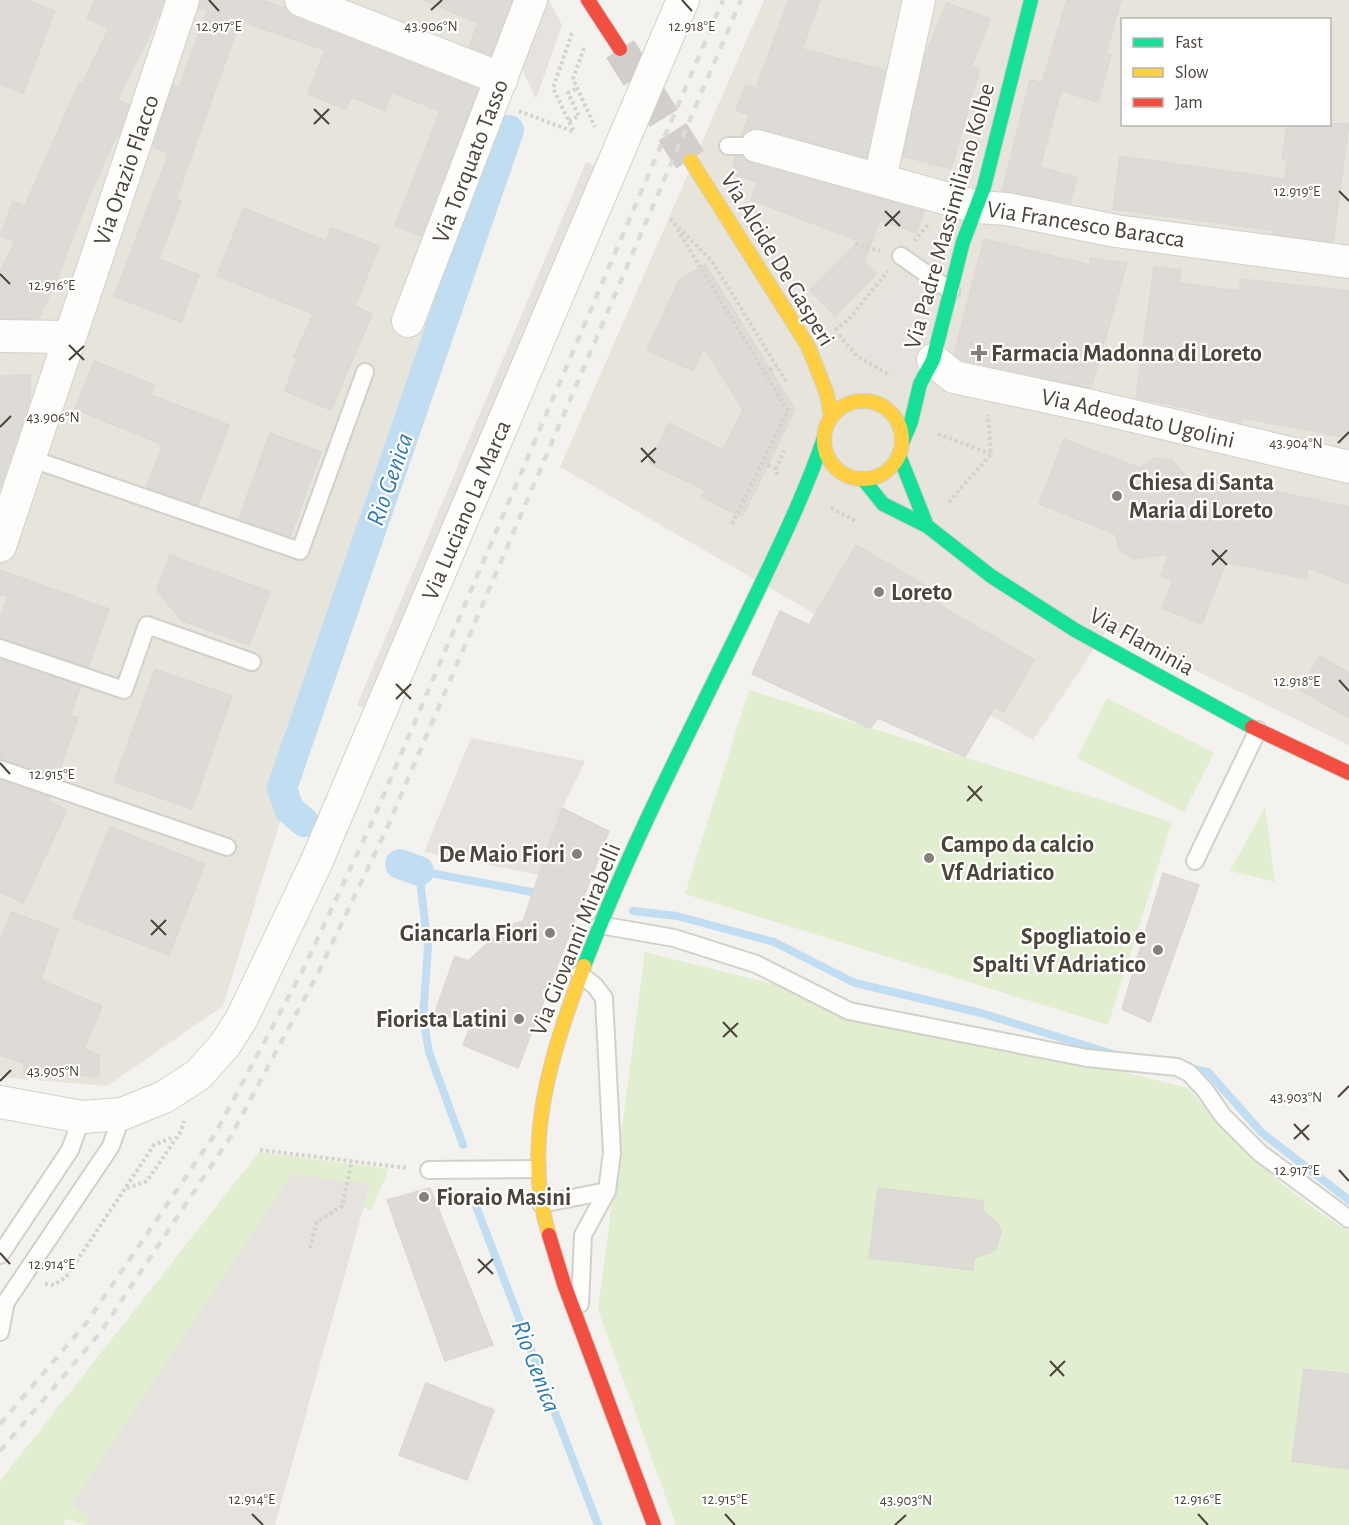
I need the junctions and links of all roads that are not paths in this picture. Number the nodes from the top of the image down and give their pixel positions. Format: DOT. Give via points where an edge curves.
graph roads {
  1 [pos="183,0"];
  2 [pos="301,0"];
  3 [pos="531,0"];
  4 [pos="588,0"];
  5 [pos="683,0"];
  6 [pos="919,0"];
  7 [pos="1031,0"];
  8 [pos="620,49"];
  9 [pos="502,80"];
  10 [pos="743,146"];
  11 [pos="691,161"];
  12 [pos="880,179"];
  13 [pos="977,207"];
  14 [pos="901,256"];
  15 [pos="1349,262"];
  16 [pos="951,291"];
  17 [pos="408,321"];
  18 [pos="0,336"];
  19 [pos="70,337"];
  20 [pos="933,360"];
  21 [pos="365,372"];
  22 [pos="831,417"];
  23 [pos="824,438"];
  24 [pos="901,449"];
  25 [pos="29,458"];
  26 [pos="1349,467"];
  27 [pos="860,479"];
  28 [pos="836,482"];
  29 [pos="820,487"];
  30 [pos="805,493"];
  31 [pos="927,526"];
  32 [pos="0,546"];
  33 [pos="0,648"];
  34 [pos="252,662"];
  35 [pos="1258,730"];
  36 [pos="0,769"];
  37 [pos="1349,773"];
  38 [pos="227,847"];
  39 [pos="1195,861"];
  40 [pos="600,925"];
  41 [pos="580,975"];
  42 [pos="0,1102"];
  43 [pos="122,1114"];
  44 [pos="82,1117"];
  45 [pos="537,1169"];
  46 [pos="429,1170"];
  47 [pos="607,1191"];
  48 [pos="541,1204"];
  49 [pos="1349,1220"];
  50 [pos="0,1255"];
  51 [pos="579,1325"];
  52 [pos="0,1332"];
  53 [pos="654,1525"];
  1 -- 19 [label="street, Via Orazio Flacco"];
  2 -- 9 [label="street"];
  3 -- 9 [label="street, Via Torquato Tasso"];
  4 -- 8 [label="street"];
  5 -- 43 [label="street, Via Luciano La Marca" via="316,863 242,1018 198,1075 164,1097"];
  6 -- 12 [label="street"];
  7 -- 13 [label="street, Via Padre Massimiliano Kolbe"];
  9 -- 17 [label="street, Via Torquato Tasso"];
  10 -- 12 [label="street, Via Francesco Baracca"];
  11 -- 22 [label="street, Via Alcide De Gasperi" via="808,346 827,394"];
  12 -- 13 [label="street, Via Francesco Baracca"];
  13 -- 15 [label="street, Via Francesco Baracca" via="1007,209 1116,231"];
  13 -- 16 [label="street, Via Padre Massimiliano Kolbe" via="963,242"];
  14 -- 16 [label="lane"];
  16 -- 20 [label="street, Via Padre Massimiliano Kolbe"];
  18 -- 19 [label="street"];
  19 -- 25 [label="street, Via Orazio Flacco"];
  20 -- 24 [label="street, Via Padre Massimiliano Kolbe" via="920,384"];
  20 -- 26 [label="street, Via Adeodato Ugolini" via="954,377"];
  21 -- 25 [label="lane" via="300,551"];
  22 -- 23 [label="street"];
  22 -- 24 [label="street" via="852,402 877,403 896,419 901,430"];
  23 -- 27 [label="street" via="833,465 843,474"];
  23 -- 30 [label="street, Via Giovanni Mirabelli"];
  24 -- 27 [label="street" via="890,468 878,476"];
  24 -- 31 [label="street"];
  25 -- 32 [label="street, Via Orazio Flacco"];
  27 -- 28 [label="street"];
  27 -- 31 [label="street, Via Flaminia" via="883,504"];
  29 -- 30 [label="street"];
  30 -- 40 [label="street, Via Giovanni Mirabelli"];
  31 -- 35 [label="street, Via Flaminia" via="991,576 1075,630"];
  33 -- 34 [label="lane" via="124,690 147,625"];
  35 -- 37 [label="street, Via Flaminia"];
  35 -- 39 [label="lane"];
  36 -- 38 [label="lane"];
  40 -- 41 [label="street, Via Giovanni Mirabelli"];
  40 -- 49 [label="lane" via="674,938 756,964 849,1011 1087,1058 1177,1067 1189,1072 1223,1116 1260,1153"];
  41 -- 45 [label="street, Via Giovanni Mirabelli" via="558,1036 543,1101"];
  41 -- 47 [label="lane" via="604,998 612,1153"];
  42 -- 44 [label="street, Via Luciano La Marca"];
  43 -- 44 [label="street, Via Luciano La Marca"];
  43 -- 52 [label="lane" via="111,1146 6,1302"];
  44 -- 50 [label="lane" via="70,1150"];
  45 -- 46 [label="lane"];
  45 -- 48 [label="street, Via Giovanni Mirabelli"];
  47 -- 48 [label="lane"];
  47 -- 51 [label="lane" via="583,1235"];
  48 -- 51 [label="street, Via Giovanni Mirabelli"];
  51 -- 53 [label="street, Via Giovanni Mirabelli"];
}
